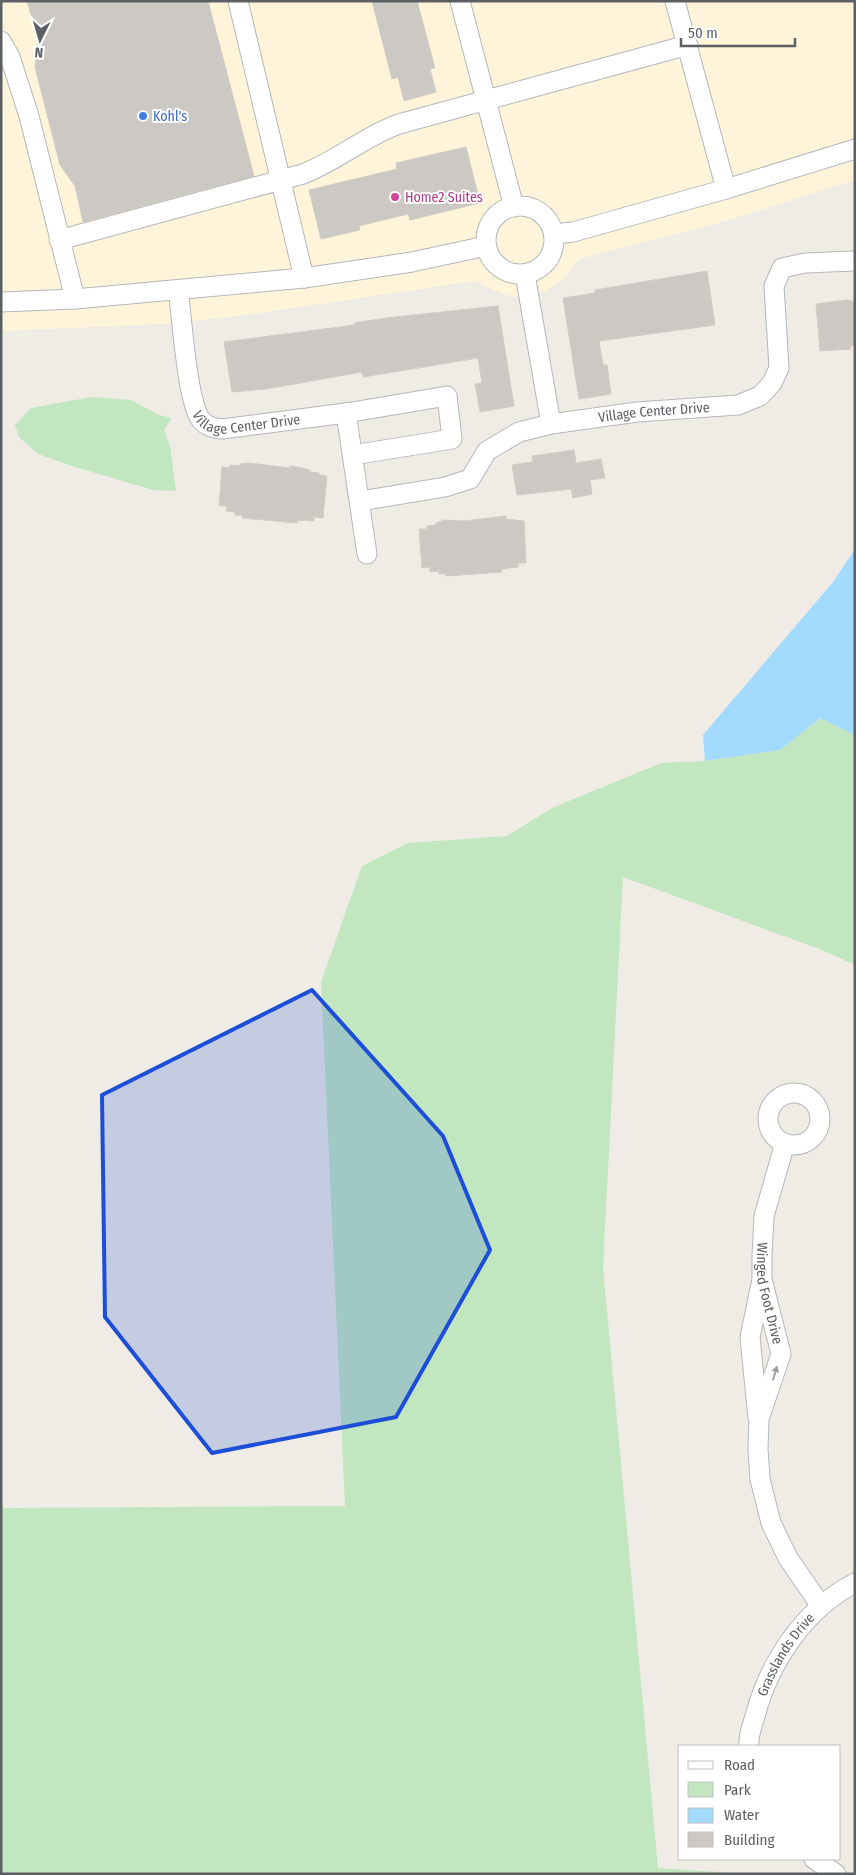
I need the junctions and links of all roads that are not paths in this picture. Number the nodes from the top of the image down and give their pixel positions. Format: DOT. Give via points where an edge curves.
graph roads {
  1 [pos="238,1"];
  2 [pos="460,1"];
  3 [pos="675,1"];
  4 [pos="1,41"];
  5 [pos="688,45"];
  6 [pos="486,101"];
  7 [pos="855,149"];
  8 [pos="280,182"];
  9 [pos="726,188"];
  10 [pos="514,207"];
  11 [pos="554,234"];
  12 [pos="60,240"];
  13 [pos="486,246"];
  14 [pos="855,261"];
  15 [pos="525,274"];
  16 [pos="304,278"];
  17 [pos="178,290"];
  18 [pos="75,299"];
  19 [pos="1,302"];
  20 [pos="346,413"];
  21 [pos="551,424"];
  22 [pos="353,455"];
  23 [pos="360,501"];
  24 [pos="367,554"];
  25 [pos="785,1143"];
  26 [pos="762,1279"];
  27 [pos="758,1419"];
  28 [pos="855,1583"];
  29 [pos="821,1606"];
  30 [pos="749,1745"];
  31 [pos="815,1860"];
  32 [pos="836,1874"];
  1 -- 8 [label="street"];
  2 -- 6 [label="street"];
  3 -- 5 [label="street"];
  4 -- 12 [label="street" via="10,57 29,116"];
  5 -- 6 [label="street"];
  5 -- 9 [label="street"];
  6 -- 8 [label="street" via="380,131 323,166"];
  6 -- 10 [label="street"];
  7 -- 9 [label="street"];
  8 -- 12 [label="street"];
  8 -- 16 [label="street"];
  9 -- 11 [label="street" via="573,232"];
  10 -- 11 [label="street" via="524,207 543,216"];
  10 -- 13 [label="street" via="496,217 488,230"];
  11 -- 15 [label="street" via="552,250 545,264"];
  12 -- 18 [label="street"];
  13 -- 15 [label="street" via="500,268 514,274"];
  13 -- 16 [label="street" via="412,262"];
  14 -- 21 [label="street, Village Center Drive" via="805,263 782,268 774,286 779,368 772,383 760,396 738,405 619,410"];
  15 -- 21 [label="street"];
  16 -- 17 [label="street"];
  17 -- 18 [label="street"];
  17 -- 20 [label="street, Village Center Drive" via="195,406 201,420 210,427 222,429"];
  18 -- 19 [label="street"];
  20 -- 22 [label="street"];
  20 -- 22 [label="street" via="447,396 452,440"];
  21 -- 23 [label="street, Village Center Drive" via="519,432 487,451 470,479 445,488"];
  22 -- 23 [label="street"];
  23 -- 24 [label="street"];
  25 -- 26 [label="street, Winged Foot Drive" via="764,1216"];
  26 -- 27 [label="street" via="750,1337"];
  27 -- 26 [label="street, Winged Foot Drive, one-way" via="781,1354"];
  27 -- 29 [label="street, Winged Foot Drive" via="760,1479 771,1523 788,1558"];
  28 -- 29 [label="street, Grasslands Drive"];
  29 -- 30 [label="street, Grasslands Drive" via="775,1662 758,1705"];
  31 -- 32 [label="street"];
}
